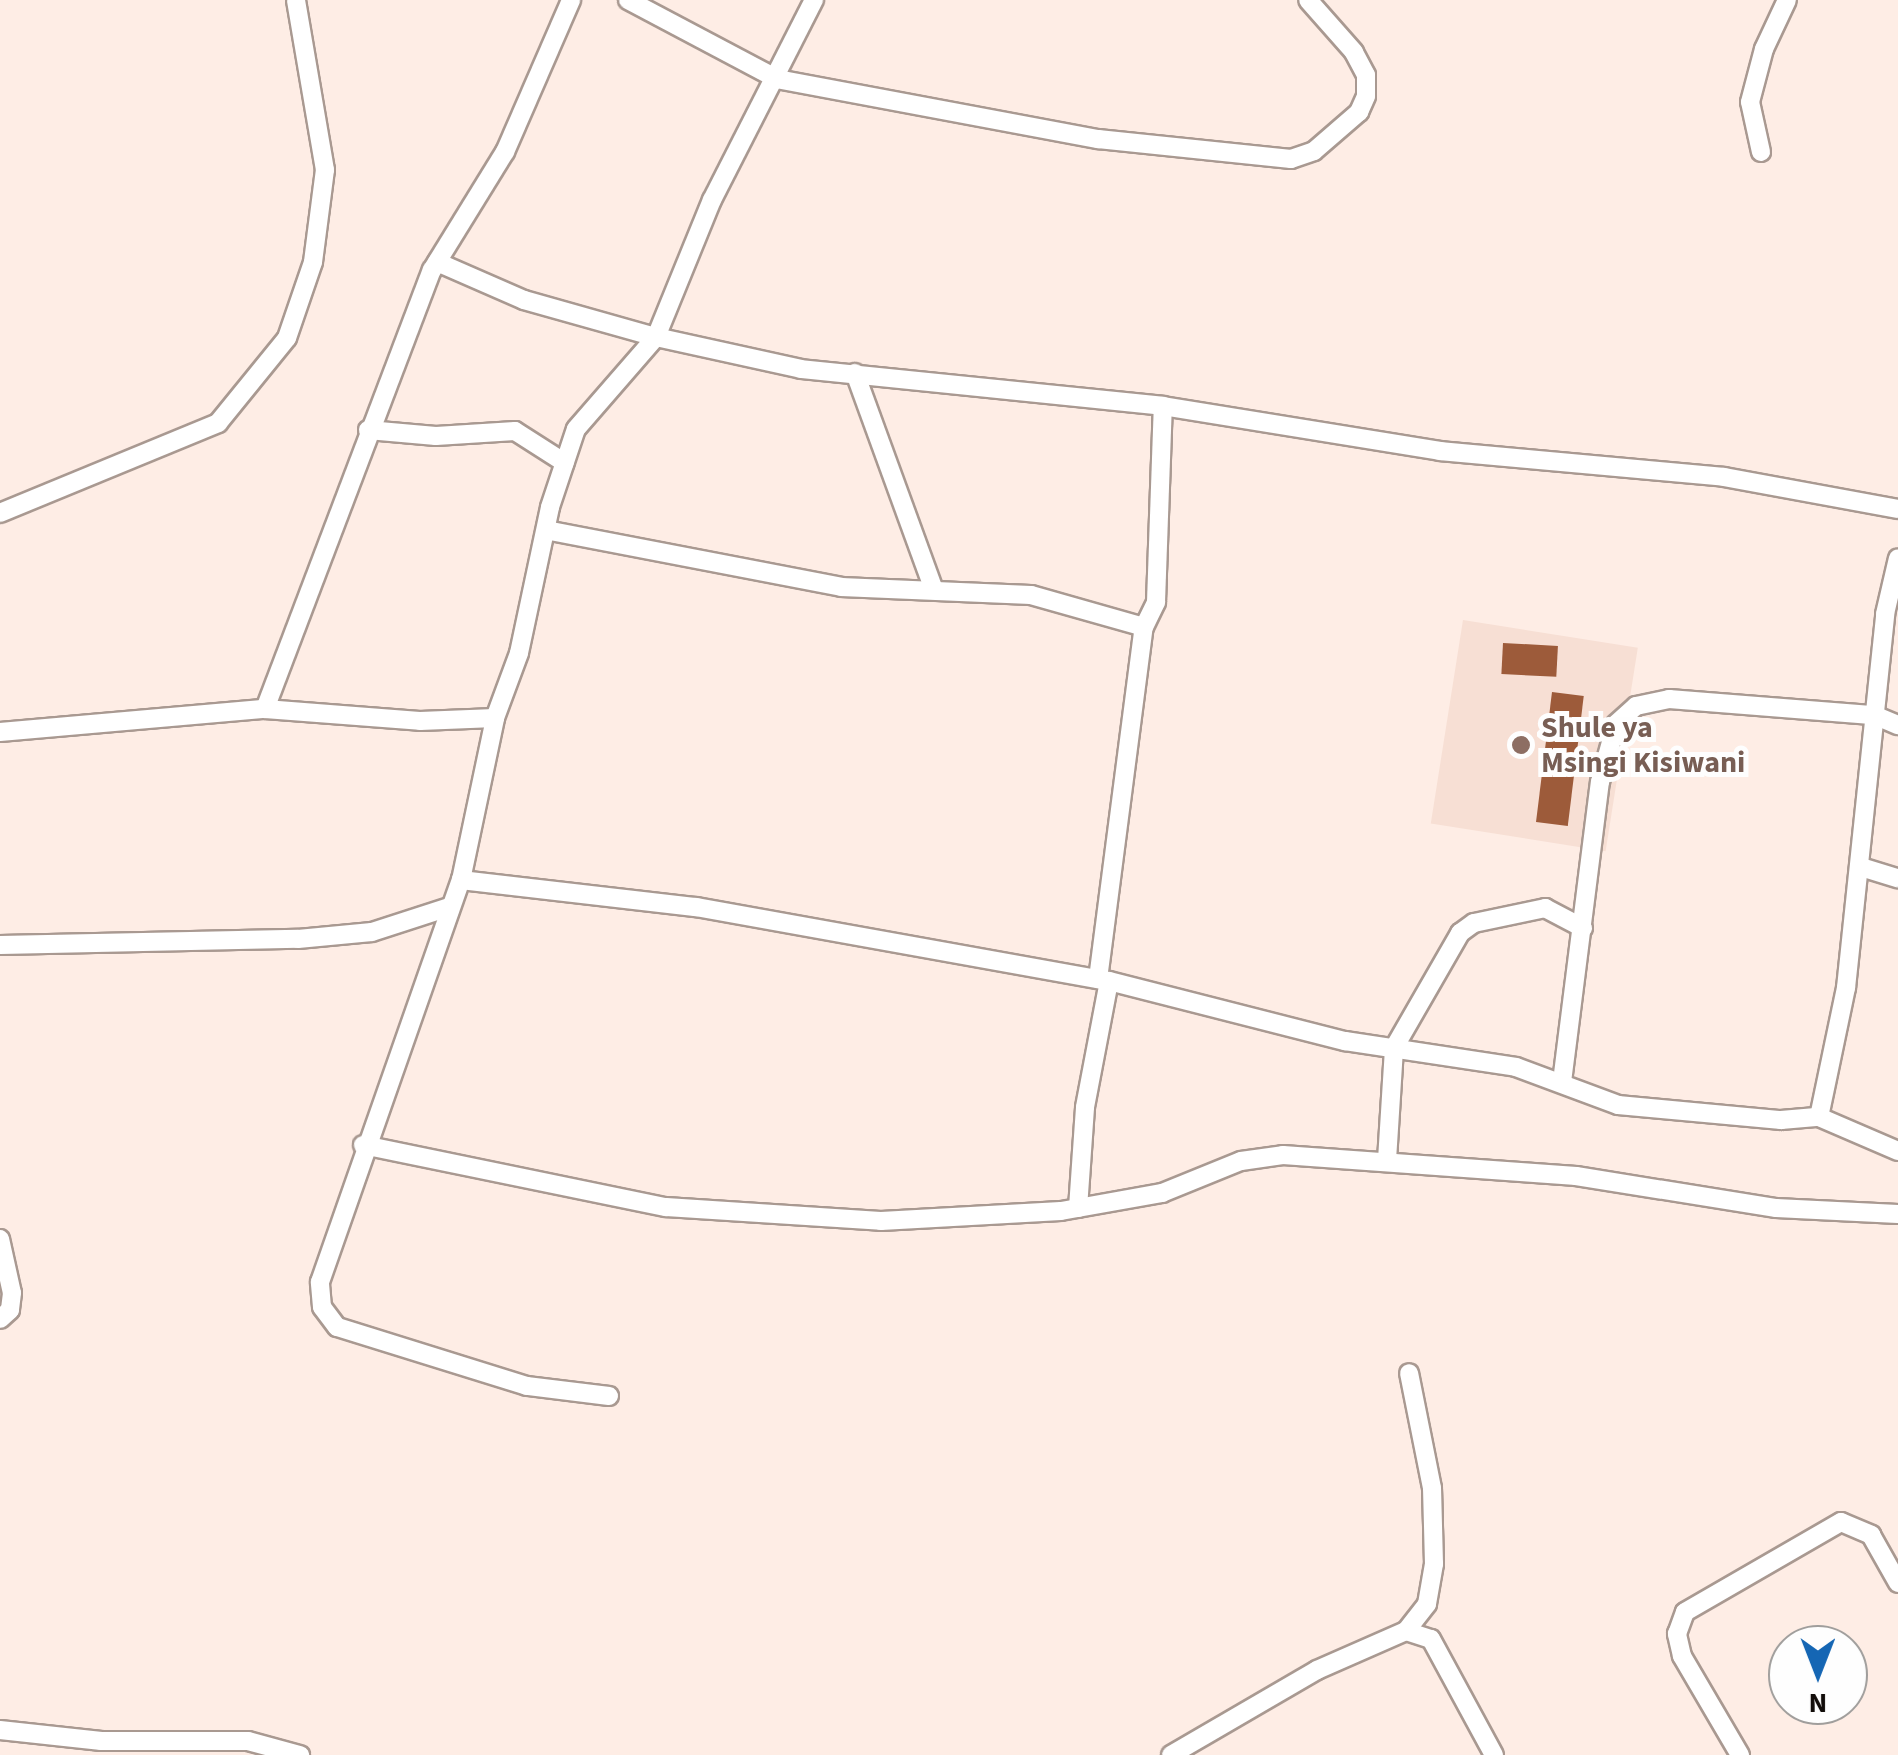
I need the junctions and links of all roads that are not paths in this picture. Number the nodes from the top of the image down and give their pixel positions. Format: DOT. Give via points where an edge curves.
graph roads {
  1 [pos="296,0"];
  2 [pos="571,0"];
  3 [pos="628,0"];
  4 [pos="814,0"];
  5 [pos="1308,0"];
  6 [pos="1788,0"];
  7 [pos="776,78"];
  8 [pos="1761,152"];
  9 [pos="437,262"];
  10 [pos="656,337"];
  11 [pos="855,373"];
  12 [pos="1163,406"];
  13 [pos="368,430"];
  14 [pos="565,463"];
  15 [pos="1898,510"];
  16 [pos="0,513"];
  17 [pos="546,530"];
  18 [pos="1898,558"];
  19 [pos="934,590"];
  20 [pos="1144,627"];
  21 [pos="265,710"];
  22 [pos="1874,715"];
  23 [pos="495,718"];
  24 [pos="1898,725"];
  25 [pos="0,732"];
  26 [pos="1861,867"];
  27 [pos="1898,878"];
  28 [pos="461,880"];
  29 [pos="449,907"];
  30 [pos="1582,928"];
  31 [pos="0,945"];
  32 [pos="1104,980"];
  33 [pos="1394,1048"];
  34 [pos="1562,1082"];
  35 [pos="1819,1117"];
  36 [pos="364,1145"];
  37 [pos="1898,1151"];
  38 [pos="1387,1160"];
  39 [pos="1078,1208"];
  40 [pos="1898,1214"];
  41 [pos="0,1239"];
  42 [pos="0,1319"];
  43 [pos="1409,1373"];
  44 [pos="609,1396"];
  45 [pos="1898,1583"];
  46 [pos="1406,1631"];
  47 [pos="0,1730"];
  48 [pos="300,1755"];
  49 [pos="1172,1755"];
  50 [pos="1494,1755"];
  51 [pos="1740,1755"];
  1 -- 16 [label="street" via="324,170 313,262 286,338 218,423"];
  2 -- 9 [label="street" via="505,152"];
  3 -- 7 [label="street"];
  4 -- 7 [label="street"];
  5 -- 7 [label="street" via="1354,52 1366,75 1366,96 1359,112 1314,151 1291,160 1098,139"];
  6 -- 8 [label="street" via="1764,49 1750,102"];
  7 -- 10 [label="street" via="712,200"];
  9 -- 10 [label="street" via="524,300"];
  9 -- 13 [label="street"];
  10 -- 11 [label="street"];
  10 -- 14 [label="street" via="586,410"];
  11 -- 12 [label="street"];
  11 -- 19 [label="street"];
  12 -- 15 [label="street" via="1440,451 1724,477"];
  12 -- 20 [label="street" via="1158,587"];
  13 -- 14 [label="street" via="436,436 516,431"];
  13 -- 21 [label="street"];
  14 -- 17 [label="street"];
  17 -- 19 [label="street" via="841,586"];
  17 -- 23 [label="street" via="519,653"];
  18 -- 22 [label="street"];
  19 -- 20 [label="street" via="1031,595"];
  20 -- 32 [label="street"];
  21 -- 23 [label="street" via="406,720"];
  21 -- 25 [label="street"];
  22 -- 24 [label="street"];
  22 -- 26 [label="street"];
  22 -- 30 [label="street" via="1669,699 1636,706 1606,746"];
  23 -- 28 [label="street"];
  26 -- 27 [label="street"];
  26 -- 35 [label="street" via="1846,988"];
  28 -- 29 [label="street"];
  28 -- 32 [label="street" via="696,908"];
  29 -- 31 [label="street" via="372,932 298,939"];
  29 -- 36 [label="street" via="414,1022"];
  30 -- 33 [label="street" via="1545,908 1474,923 1446,951"];
  30 -- 34 [label="street"];
  32 -- 33 [label="street" via="1345,1042"];
  32 -- 39 [label="street" via="1084,1107"];
  33 -- 34 [label="street" via="1516,1067"];
  33 -- 38 [label="street"];
  34 -- 35 [label="street" via="1618,1106 1780,1120"];
  35 -- 37 [label="street"];
  36 -- 39 [label="street" via="666,1207 881,1221"];
  36 -- 44 [label="street" via="320,1282 326,1318 337,1328 528,1386"];
  38 -- 39 [label="street" via="1283,1155 1241,1161 1162,1192"];
  38 -- 40 [label="street" via="1468,1172 1576,1176 1776,1208"];
  41 -- 42 [label="street" via="12,1293 10,1310"];
  43 -- 46 [label="street" via="1432,1488 1434,1546 1432,1591"];
  45 -- 51 [label="street" via="1871,1535 1841,1522 1685,1612 1678,1634 1682,1656"];
  46 -- 49 [label="street" via="1317,1670"];
  46 -- 50 [label="street" via="1432,1639"];
  47 -- 48 [label="street" via="101,1741 248,1740"];
}
